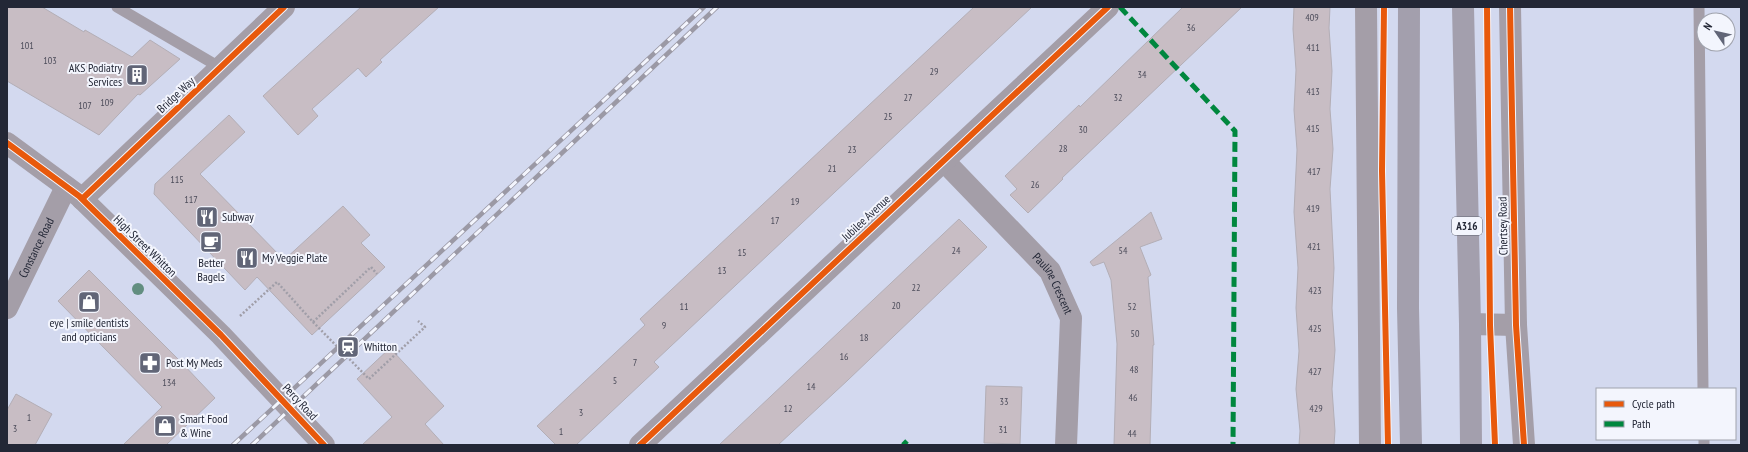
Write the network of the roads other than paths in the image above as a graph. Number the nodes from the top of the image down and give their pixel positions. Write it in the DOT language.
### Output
graph roads {
  1 [pos="116,7"];
  2 [pos="284,7"];
  3 [pos="1108,7"];
  4 [pos="1366,7"];
  5 [pos="1409,7"];
  6 [pos="1463,7"];
  7 [pos="1510,7"];
  8 [pos="1700,7"];
  9 [pos="221,68"];
  10 [pos="7,143"];
  11 [pos="944,161"];
  12 [pos="74,193"];
  13 [pos="7,308"];
  14 [pos="1470,324"];
  15 [pos="1516,325"];
  16 [pos="259,375"];
  17 [pos="1703,388"];
  18 [pos="324,445"];
  19 [pos="640,445"];
  20 [pos="1066,445"];
  21 [pos="1370,445"];
  22 [pos="1411,445"];
  23 [pos="1471,445"];
  24 [pos="1524,445"];
  1 -- 9 [label="lane"];
  2 -- 9 [label="street, Bridge Way"];
  3 -- 11 [label="street, Jubilee Avenue"];
  4 -- 21 [label="street"];
  5 -- 22 [label="highway"];
  6 -- 14 [label="highway, A316"];
  7 -- 15 [label="street, Chertsey Road"];
  8 -- 17 [label="lane"];
  9 -- 12 [label="street, Bridge Way"];
  10 -- 12 [label="street, High Street Whitton"];
  11 -- 19 [label="street, Jubilee Avenue"];
  11 -- 20 [label="street, Pauline Crescent"];
  12 -- 13 [label="street, Constance Road"];
  12 -- 16 [label="street, High Street Whitton"];
  14 -- 15 [label="street"];
  14 -- 23 [label="highway, A316"];
  15 -- 24 [label="street, Chertsey Road"];
  16 -- 18 [label="street, Percy Road"];
}
